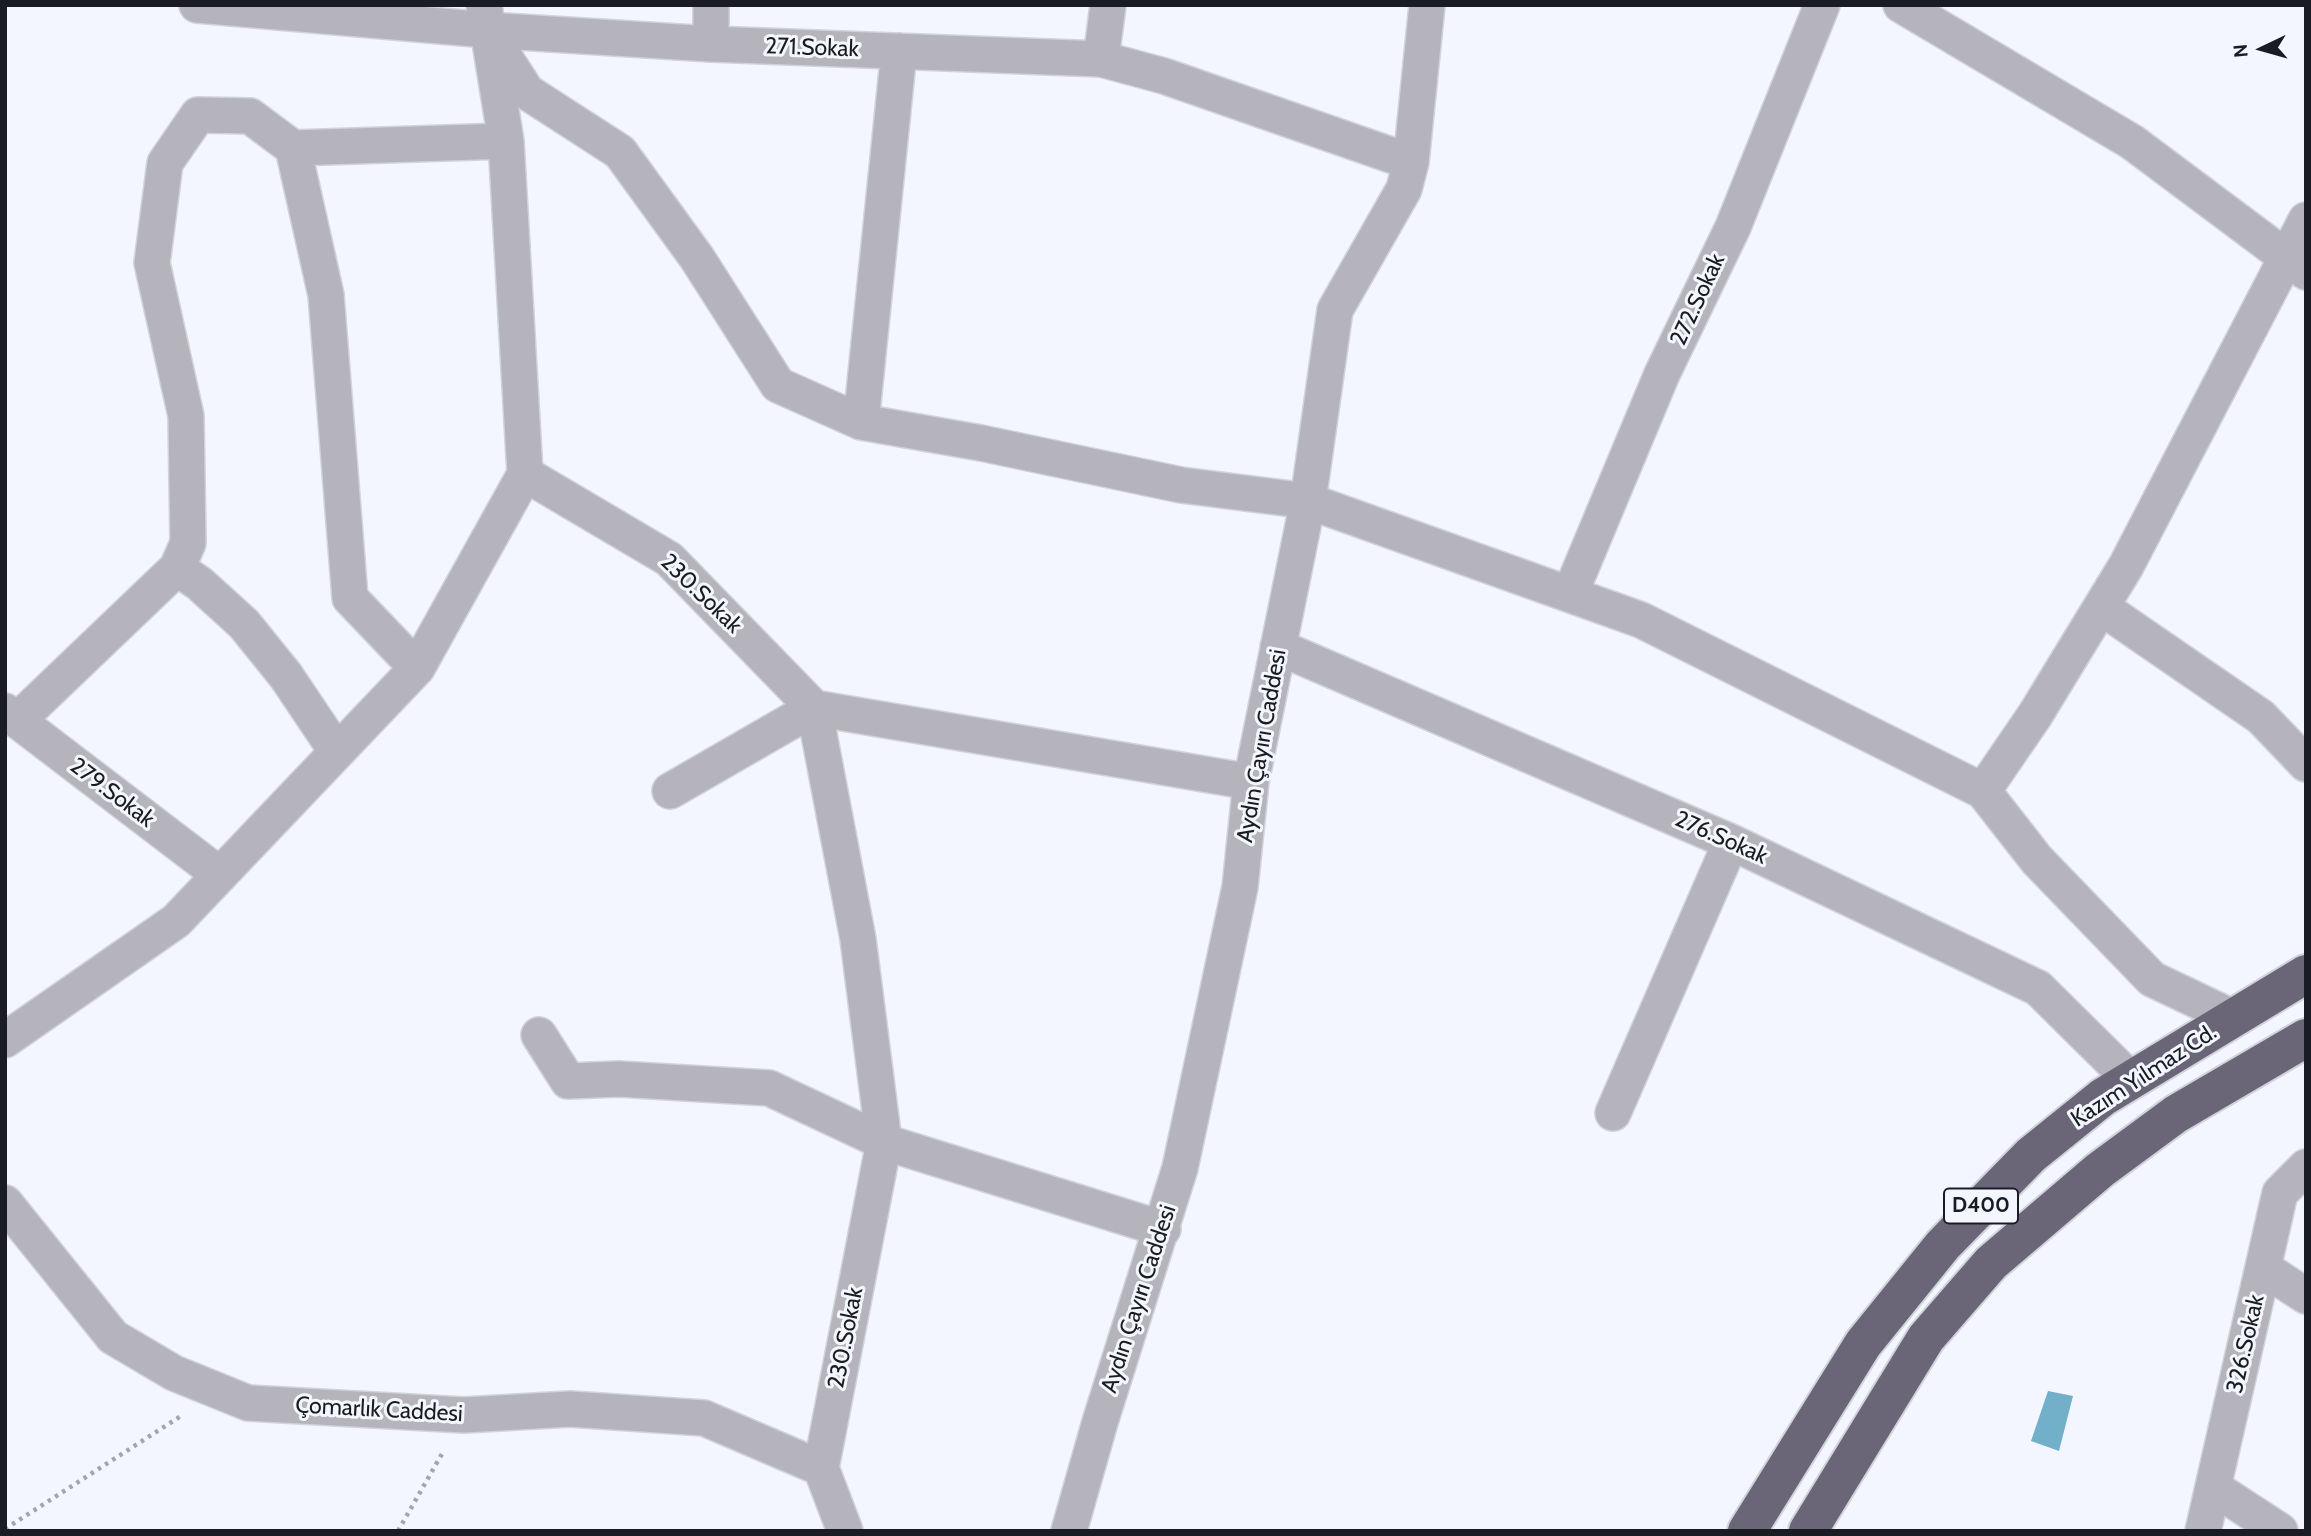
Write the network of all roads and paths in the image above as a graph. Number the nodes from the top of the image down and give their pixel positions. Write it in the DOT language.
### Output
graph roads {
  1 [pos="197,5"];
  2 [pos="711,5"];
  3 [pos="1108,5"];
  4 [pos="1427,5"];
  5 [pos="1822,5"];
  6 [pos="1901,5"];
  7 [pos="485,18"];
  8 [pos="711,44"];
  9 [pos="899,51"];
  10 [pos="1101,59"];
  11 [pos="506,141"];
  12 [pos="293,148"];
  13 [pos="1410,162"];
  14 [pos="2306,220"];
  15 [pos="2296,265"];
  16 [pos="861,422"];
  17 [pos="525,474"];
  18 [pos="1308,501"];
  19 [pos="177,568"];
  20 [pos="1570,594"];
  21 [pos="2101,607"];
  22 [pos="1278,647"];
  23 [pos="416,668"];
  24 [pos="814,708"];
  25 [pos="11,715"];
  26 [pos="337,752"];
  27 [pos="2306,764"];
  28 [pos="1251,782"];
  29 [pos="670,791"];
  30 [pos="1983,791"];
  31 [pos="1731,842"];
  32 [pos="220,875"];
  33 [pos="2306,974"];
  34 [pos="2234,1018"];
  35 [pos="539,1035"];
  36 [pos="5,1040"];
  37 [pos="2304,1041"];
  38 [pos="2131,1080"];
  39 [pos="1613,1112"];
  40 [pos="884,1142"];
  41 [pos="2304,1171"];
  42 [pos="5,1203"];
  43 [pos="1163,1229"];
  44 [pos="2263,1268"];
  45 [pos="2306,1296"];
  46 [pos="220,1391"];
  47 [pos="464,1415"];
  48 [pos="821,1468"];
  49 [pos="2214,1488"];
  50 [pos="5,1529"];
  51 [pos="398,1531"];
  52 [pos="845,1531"];
  53 [pos="1069,1531"];
  54 [pos="1747,1531"];
  55 [pos="1808,1531"];
  56 [pos="2203,1531"];
  57 [pos="2280,1531"];
  1 -- 7 [label="street, 271.Sokak"];
  2 -- 8 [label="street"];
  3 -- 10 [label="street"];
  4 -- 13 [label="street, Aydın Çayırı Caddesi"];
  5 -- 20 [label="street, 272.Sokak"];
  6 -- 15 [label="street"];
  7 -- 8 [label="street, 271.Sokak"];
  7 -- 11 [label="street"];
  7 -- 16 [label="street"];
  8 -- 9 [label="street, 271.Sokak"];
  9 -- 10 [label="street, 271.Sokak"];
  9 -- 16 [label="street"];
  10 -- 13 [label="street, 271.Sokak"];
  11 -- 12 [label="street"];
  11 -- 17 [label="street"];
  12 -- 19 [label="street"];
  12 -- 23 [label="street"];
  13 -- 18 [label="street, Aydın Çayırı Caddesi"];
  14 -- 15 [label="street"];
  15 -- 21 [label="street"];
  16 -- 18 [label="street"];
  17 -- 23 [label="street"];
  17 -- 24 [label="street, 230.Sokak"];
  18 -- 20 [label="street"];
  18 -- 22 [label="street, Aydın Çayırı Caddesi"];
  19 -- 25 [label="street"];
  19 -- 26 [label="street"];
  20 -- 30 [label="street"];
  21 -- 27 [label="street"];
  21 -- 30 [label="street"];
  22 -- 28 [label="street, Aydın Çayırı Caddesi"];
  22 -- 31 [label="street, 276.Sokak"];
  23 -- 26 [label="street"];
  24 -- 28 [label="street"];
  24 -- 29 [label="street"];
  24 -- 40 [label="street, 230.Sokak"];
  25 -- 32 [label="street, 279.Sokak"];
  26 -- 32 [label="street"];
  28 -- 43 [label="street, Aydın Çayırı Caddesi"];
  30 -- 34 [label="street"];
  31 -- 38 [label="street, 276.Sokak"];
  31 -- 39 [label="street"];
  32 -- 36 [label="street"];
  33 -- 34 [label="highway, Kazım Yılmaz Cd. / D400"];
  34 -- 38 [label="highway, Kazım Yılmaz Cd. / D400"];
  35 -- 40 [label="street"];
  37 -- 55 [label="highway, D400"];
  38 -- 54 [label="highway, Kazım Yılmaz Cd. / D400"];
  40 -- 43 [label="street"];
  40 -- 48 [label="street, 230.Sokak"];
  41 -- 44 [label="street, 326.Sokak"];
  42 -- 46 [label="street, Çomarlık Caddesi"];
  43 -- 53 [label="street, Aydın Çayırı Caddesi"];
  44 -- 45 [label="street"];
  44 -- 49 [label="street, 326.Sokak"];
  46 -- 47 [label="street, Çomarlık Caddesi"];
  46 -- 50 [label="path"];
  47 -- 48 [label="street, Çomarlık Caddesi"];
  47 -- 51 [label="path"];
  48 -- 52 [label="street"];
  49 -- 56 [label="street, 326.Sokak"];
  49 -- 57 [label="street"];
}
